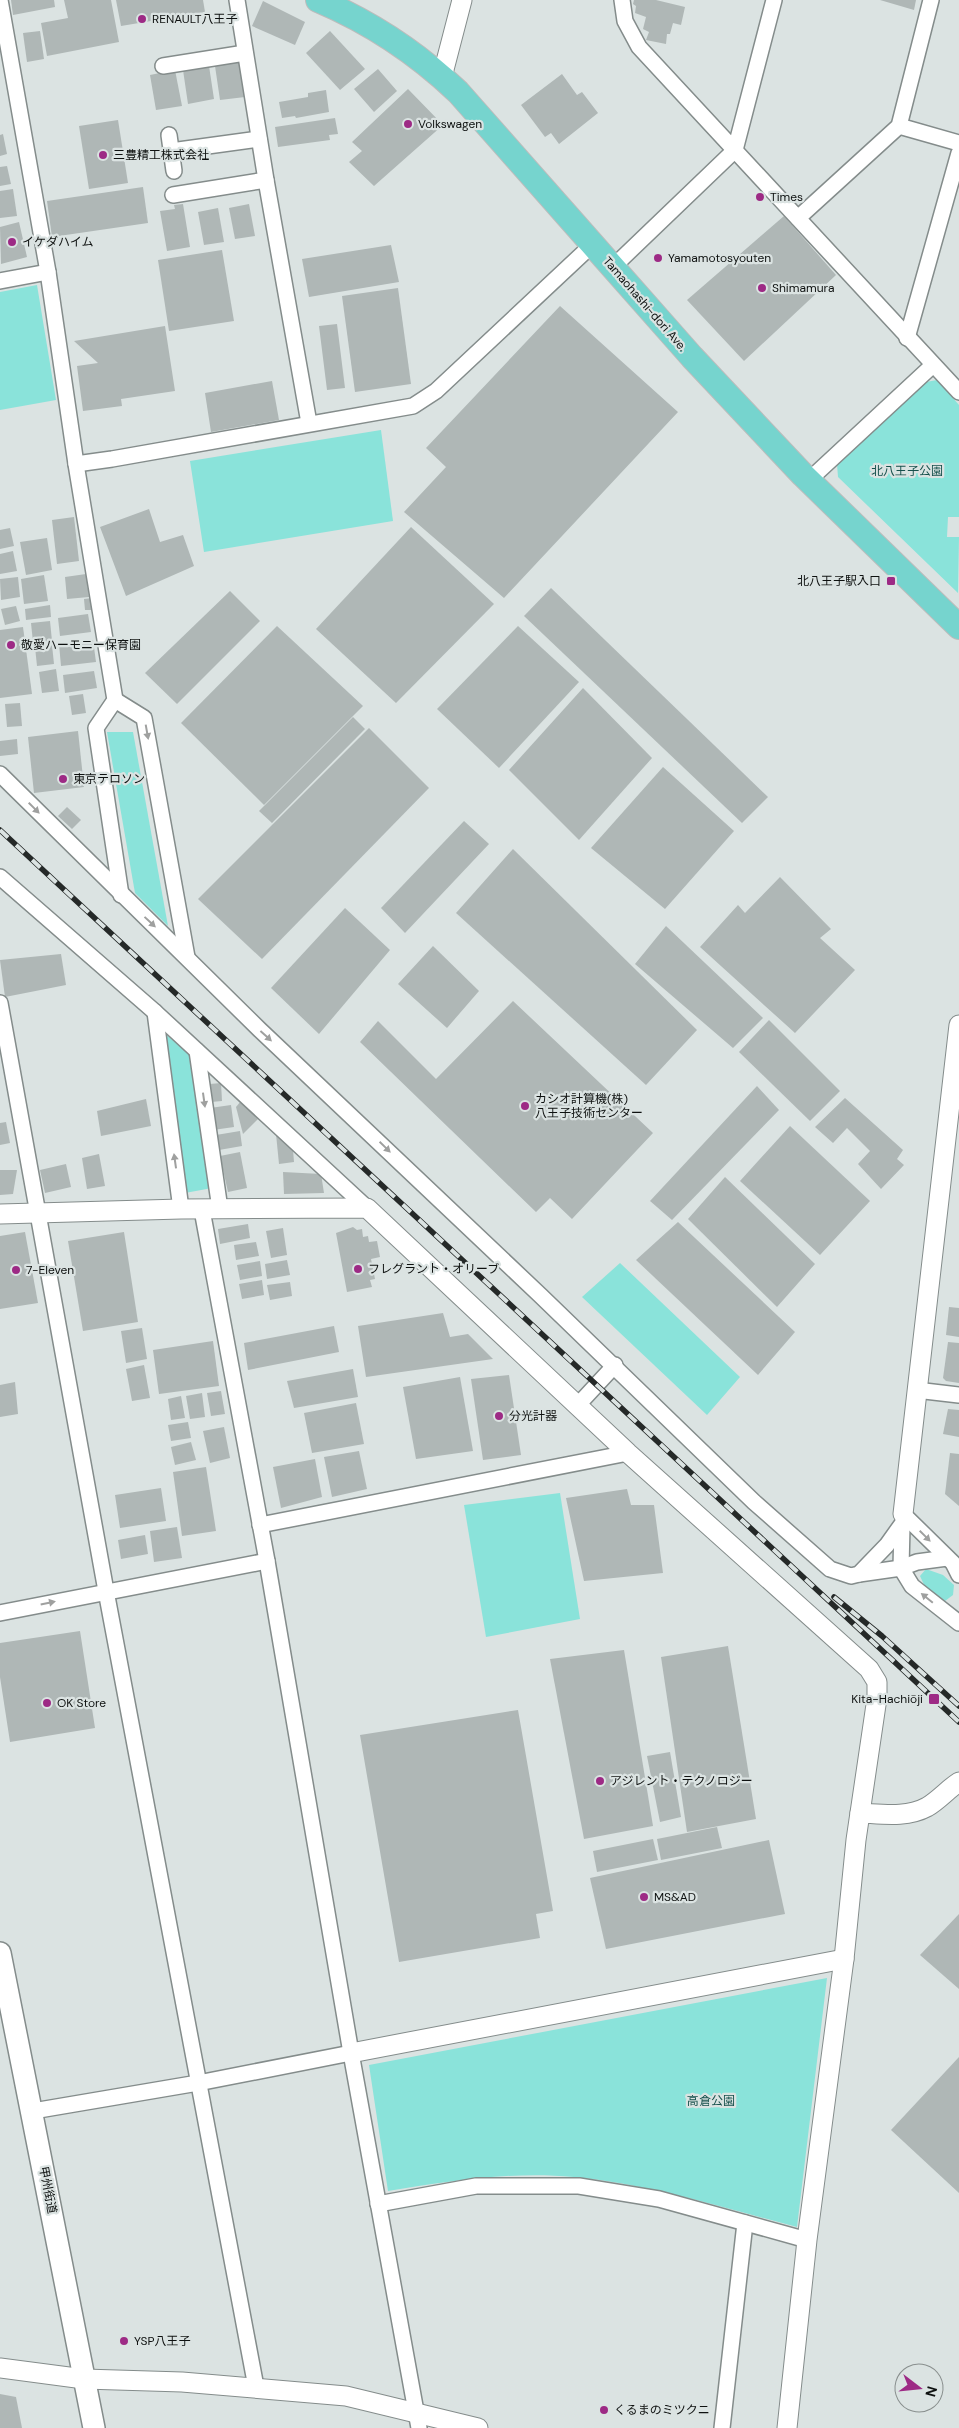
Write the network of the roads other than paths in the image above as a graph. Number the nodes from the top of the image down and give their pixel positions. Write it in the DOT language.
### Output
graph roads {
  1 [pos="0,0"];
  2 [pos="237,0"];
  3 [pos="318,0"];
  4 [pos="462,0"];
  5 [pos="622,0"];
  6 [pos="774,0"];
  7 [pos="931,0"];
  8 [pos="244,53"];
  9 [pos="163,66"];
  10 [pos="442,77"];
  11 [pos="899,126"];
  12 [pos="168,135"];
  13 [pos="259,139"];
  14 [pos="959,143"];
  15 [pos="735,150"];
  16 [pos="171,151"];
  17 [pos="959,153"];
  18 [pos="174,171"];
  19 [pos="266,180"];
  20 [pos="173,195"];
  21 [pos="798,218"];
  22 [pos="593,244"];
  23 [pos="613,267"];
  24 [pos="48,272"];
  25 [pos="0,281"];
  26 [pos="906,338"];
  27 [pos="934,365"];
  28 [pos="959,392"];
  29 [pos="309,423"];
  30 [pos="76,464"];
  31 [pos="809,480"];
  32 [pos="959,627"];
  33 [pos="115,700"];
  34 [pos="0,774"];
  35 [pos="0,877"];
  36 [pos="121,894"];
  37 [pos="187,957"];
  38 [pos="0,1002"];
  39 [pos="155,1012"];
  40 [pos="959,1025"];
  41 [pos="958,1050"];
  42 [pos="197,1051"];
  43 [pos="367,1208"];
  44 [pos="181,1209"];
  45 [pos="211,1210"];
  46 [pos="38,1213"];
  47 [pos="0,1214"];
  48 [pos="615,1366"];
  49 [pos="916,1390"];
  50 [pos="959,1395"];
  51 [pos="577,1406"];
  52 [pos="628,1454"];
  53 [pos="902,1519"];
  54 [pos="260,1525"];
  55 [pos="267,1561"];
  56 [pos="954,1566"];
  57 [pos="900,1568"];
  58 [pos="859,1574"];
  59 [pos="106,1591"];
  60 [pos="0,1613"];
  61 [pos="955,1616"];
  62 [pos="959,1782"];
  63 [pos="860,1813"];
  64 [pos="0,1953"];
  65 [pos="844,1959"];
  66 [pos="351,2053"];
  67 [pos="198,2083"];
  68 [pos="32,2111"];
  69 [pos="378,2204"];
  70 [pos="745,2223"];
  71 [pos="808,2240"];
  72 [pos="0,2368"];
  73 [pos="84,2379"];
  74 [pos="256,2387"];
  75 [pos="418,2420"];
  76 [pos="94,2428"];
  77 [pos="478,2428"];
  78 [pos="722,2428"];
  79 [pos="787,2428"];
  1 -- 24 [label="street"];
  2 -- 8 [label="street"];
  3 -- 10 [label="main road, Tamaohashi-dori Ave."];
  4 -- 10 [label="street"];
  5 -- 15 [label="street"];
  6 -- 15 [label="street"];
  7 -- 11 [label="street"];
  8 -- 9 [label="street"];
  8 -- 13 [label="street"];
  10 -- 22 [label="main road, Tamaohashi-dori Ave."];
  11 -- 14 [label="street"];
  11 -- 21 [label="street"];
  12 -- 16 [label="street"];
  13 -- 16 [label="street"];
  13 -- 19 [label="street"];
  15 -- 21 [label="street"];
  15 -- 23 [label="street"];
  16 -- 18 [label="street"];
  17 -- 26 [label="street"];
  19 -- 20 [label="street"];
  19 -- 29 [label="street"];
  21 -- 26 [label="street"];
  22 -- 23 [label="main road, Tamaohashi-dori Ave."];
  22 -- 29 [label="street"];
  23 -- 31 [label="main road, Tamaohashi-dori Ave."];
  24 -- 25 [label="street"];
  24 -- 30 [label="street"];
  26 -- 27 [label="street"];
  27 -- 28 [label="street"];
  27 -- 31 [label="street"];
  29 -- 30 [label="street"];
  30 -- 33 [label="street"];
  31 -- 32 [label="main road, Tamaohashi-dori Ave."];
  33 -- 36 [label="street"];
  33 -- 37 [label="street, one-way"];
  34 -- 36 [label="street, one-way"];
  35 -- 39 [label="street"];
  36 -- 37 [label="street, one-way"];
  37 -- 48 [label="street, one-way"];
  38 -- 46 [label="street"];
  39 -- 42 [label="street"];
  44 -- 39 [label="street, one-way"];
  40 -- 41 [label="street"];
  41 -- 49 [label="street"];
  42 -- 43 [label="street"];
  42 -- 45 [label="street, one-way"];
  43 -- 45 [label="street"];
  43 -- 51 [label="street"];
  44 -- 45 [label="street"];
  44 -- 46 [label="street"];
  45 -- 54 [label="street"];
  46 -- 47 [label="street"];
  46 -- 59 [label="street"];
  48 -- 51 [label="street"];
  48 -- 58 [label="street"];
  49 -- 50 [label="street"];
  49 -- 53 [label="street"];
  51 -- 52 [label="street"];
  52 -- 54 [label="street"];
  52 -- 63 [label="street"];
  53 -- 56 [label="street, one-way"];
  53 -- 57 [label="street"];
  53 -- 58 [label="street"];
  54 -- 55 [label="street"];
  55 -- 59 [label="street"];
  55 -- 66 [label="street"];
  56 -- 57 [label="street"];
  57 -- 58 [label="street"];
  61 -- 57 [label="street, one-way"];
  60 -- 59 [label="street, one-way"];
  59 -- 67 [label="street"];
  62 -- 63 [label="street"];
  63 -- 65 [label="street"];
  64 -- 68 [label="main road, 甲州街道"];
  65 -- 66 [label="street"];
  65 -- 71 [label="street"];
  66 -- 67 [label="street"];
  66 -- 69 [label="street"];
  67 -- 68 [label="street"];
  67 -- 74 [label="street"];
  68 -- 73 [label="main road, 甲州街道"];
  69 -- 70 [label="street"];
  69 -- 75 [label="street"];
  70 -- 71 [label="street"];
  70 -- 78 [label="street"];
  71 -- 79 [label="street"];
  72 -- 73 [label="street"];
  73 -- 74 [label="street"];
  73 -- 76 [label="main road, 甲州街道"];
  74 -- 75 [label="street"];
  75 -- 77 [label="street"];
}
